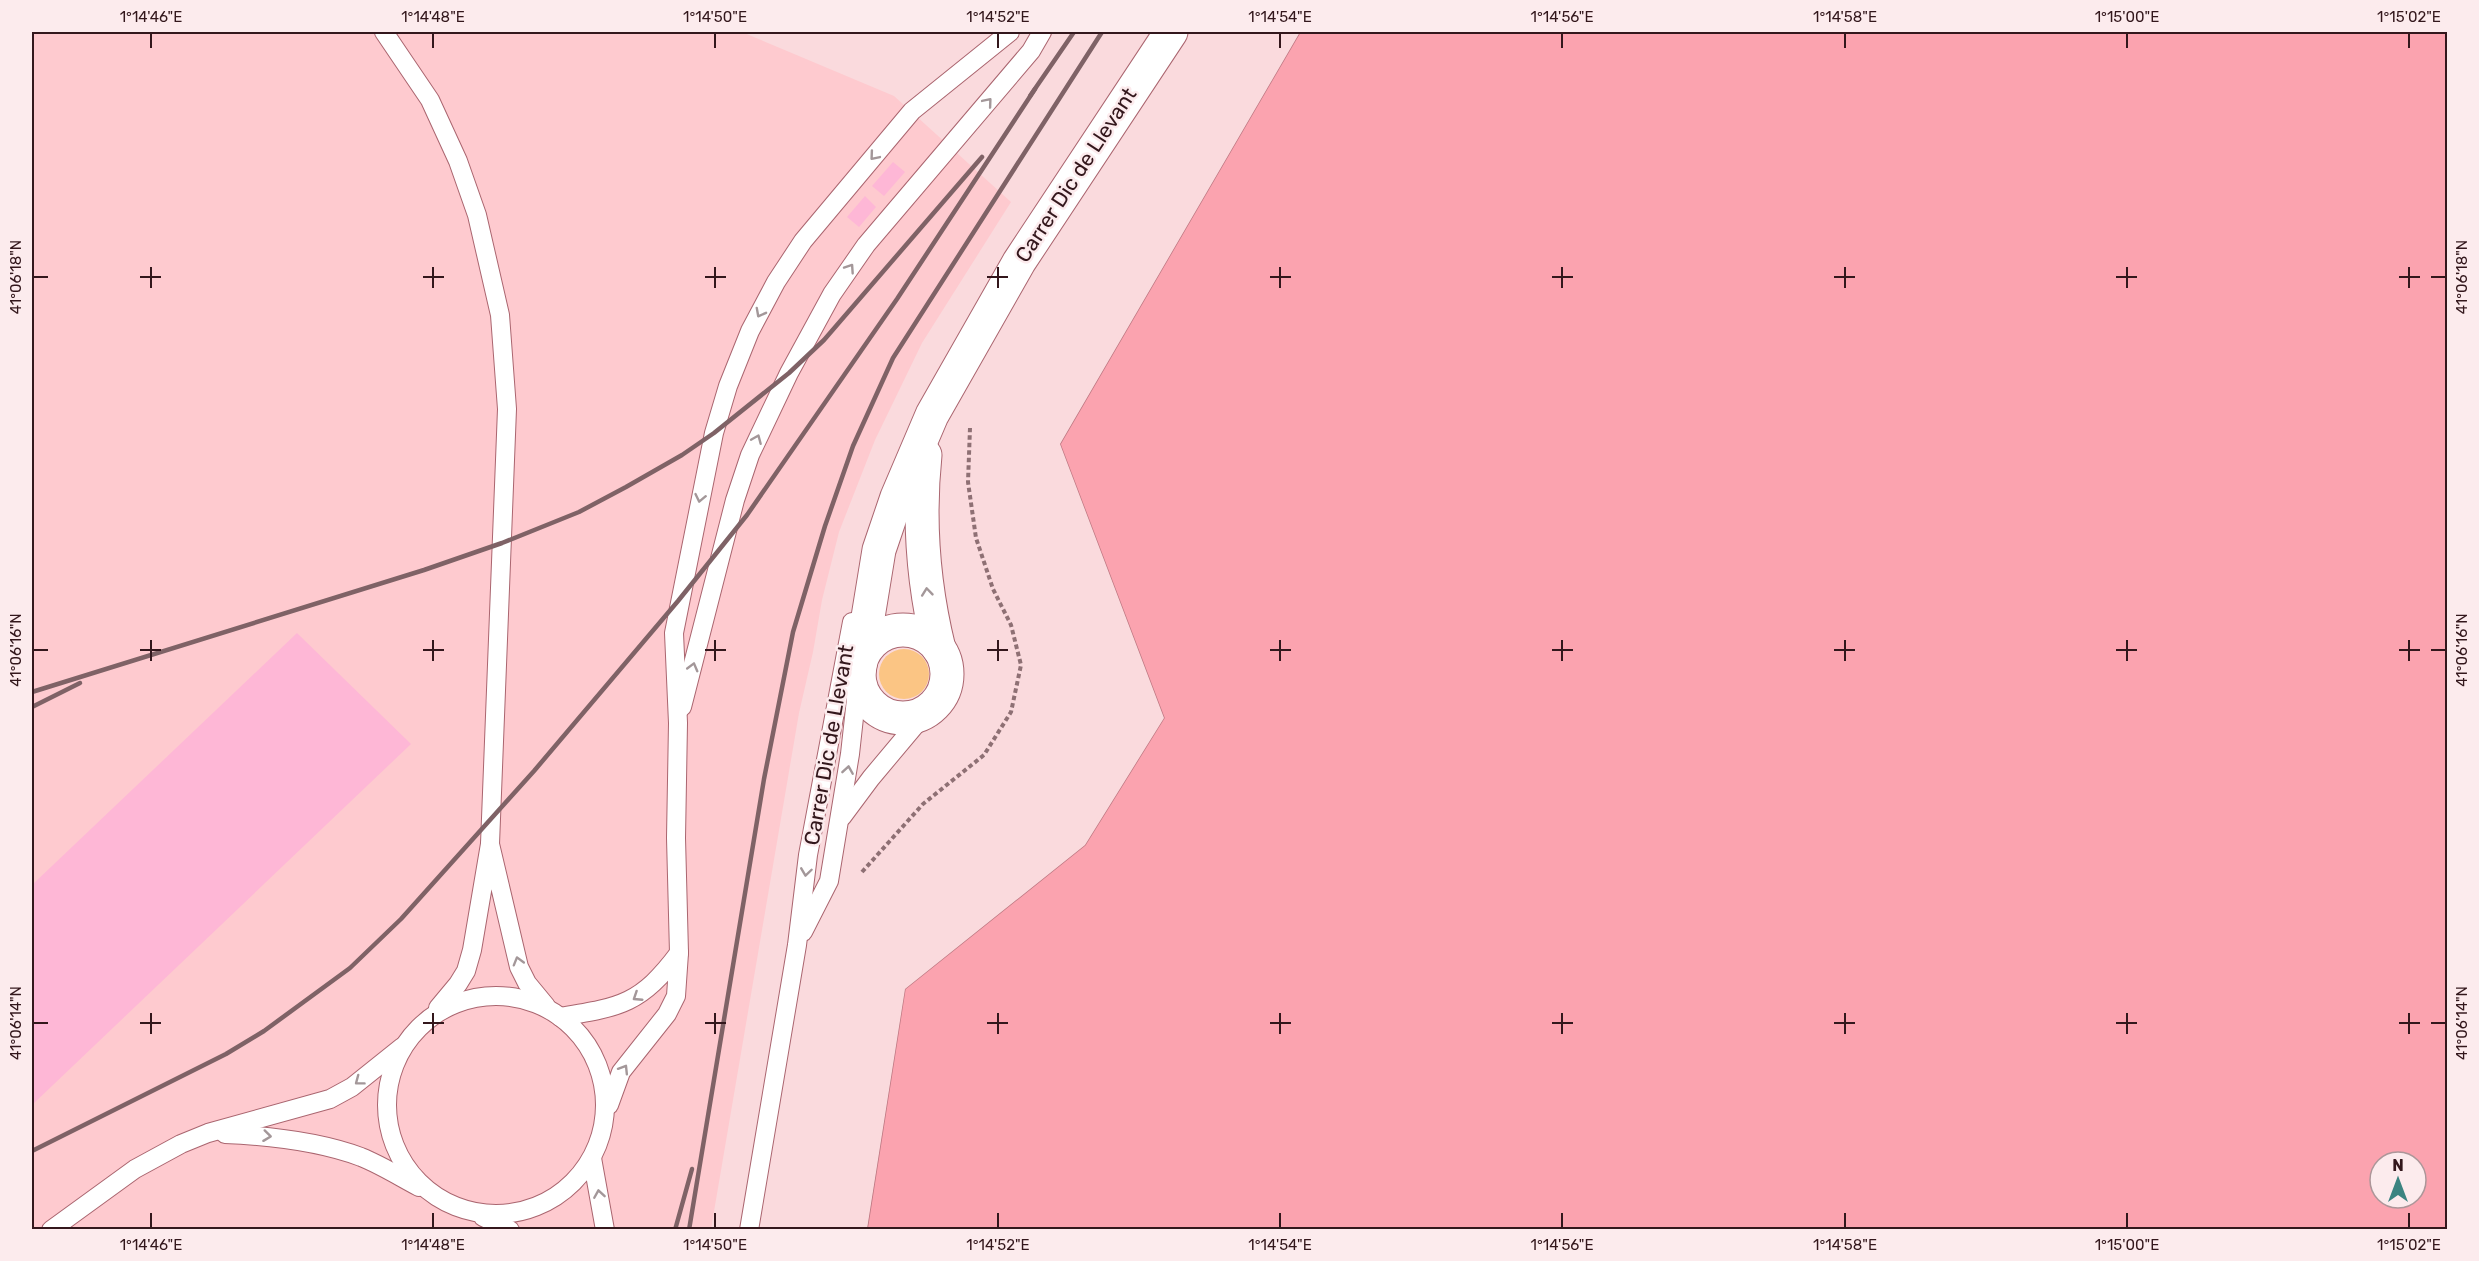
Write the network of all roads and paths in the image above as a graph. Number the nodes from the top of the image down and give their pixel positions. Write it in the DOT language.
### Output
graph roads {
  1 [pos="384,32"];
  2 [pos="1010,32"];
  3 [pos="1041,32"];
  4 [pos="1171,32"];
  5 [pos="932,415"];
  6 [pos="879,550"];
  7 [pos="939,649"];
  8 [pos="859,672"];
  9 [pos="928,710"];
  10 [pos="678,723"];
  11 [pos="839,821"];
  12 [pos="490,844"];
  13 [pos="797,945"];
  14 [pos="679,953"];
  15 [pos="555,1013"];
  16 [pos="425,1022"];
  17 [pos="404,1045"];
  18 [pos="605,1124"];
  19 [pos="208,1134"];
  20 [pos="592,1158"];
  21 [pos="434,1195"];
  22 [pos="467,1210"];
  23 [pos="51,1230"];
  24 [pos="510,1230"];
  25 [pos="605,1230"];
  26 [pos="749,1230"];
  1 -- 12 [label="lane"];
  2 -- 10 [label="lane, one-way"];
  10 -- 3 [label="lane, one-way"];
  4 -- 5 [label="street, Carrer Dic de Llevant"];
  5 -- 6 [label="street, Carrer Dic de Llevant"];
  7 -- 5 [label="street, Carrer Dic de Llevant, one-way"];
  6 -- 8 [label="street, Carrer Dic de Llevant"];
  6 -- 13 [label="lane, Carrer Dic de Llevant, one-way"];
  7 -- 8 [label="street, Carrer Dic de Llevant"];
  7 -- 9 [label="street, Carrer Dic de Llevant"];
  8 -- 9 [label="street, Carrer Dic de Llevant"];
  11 -- 8 [label="lane, Carrer Dic de Llevant, one-way"];
  9 -- 11 [label="lane"];
  10 -- 14 [label="lane"];
  11 -- 13 [label="lane, Carrer Dic de Llevant"];
  15 -- 12 [label="lane, one-way"];
  12 -- 16 [label="lane"];
  13 -- 26 [label="lane, Carrer Dic de Llevant"];
  14 -- 15 [label="lane, one-way"];
  18 -- 14 [label="lane, one-way"];
  15 -- 16 [label="lane"];
  15 -- 18 [label="lane"];
  16 -- 17 [label="lane"];
  17 -- 19 [label="lane, one-way"];
  17 -- 21 [label="lane"];
  18 -- 20 [label="lane"];
  19 -- 21 [label="lane, one-way"];
  19 -- 23 [label="lane"];
  20 -- 22 [label="lane"];
  25 -- 20 [label="lane, one-way"];
  21 -- 22 [label="lane"];
  22 -- 24 [label="lane"];
}
